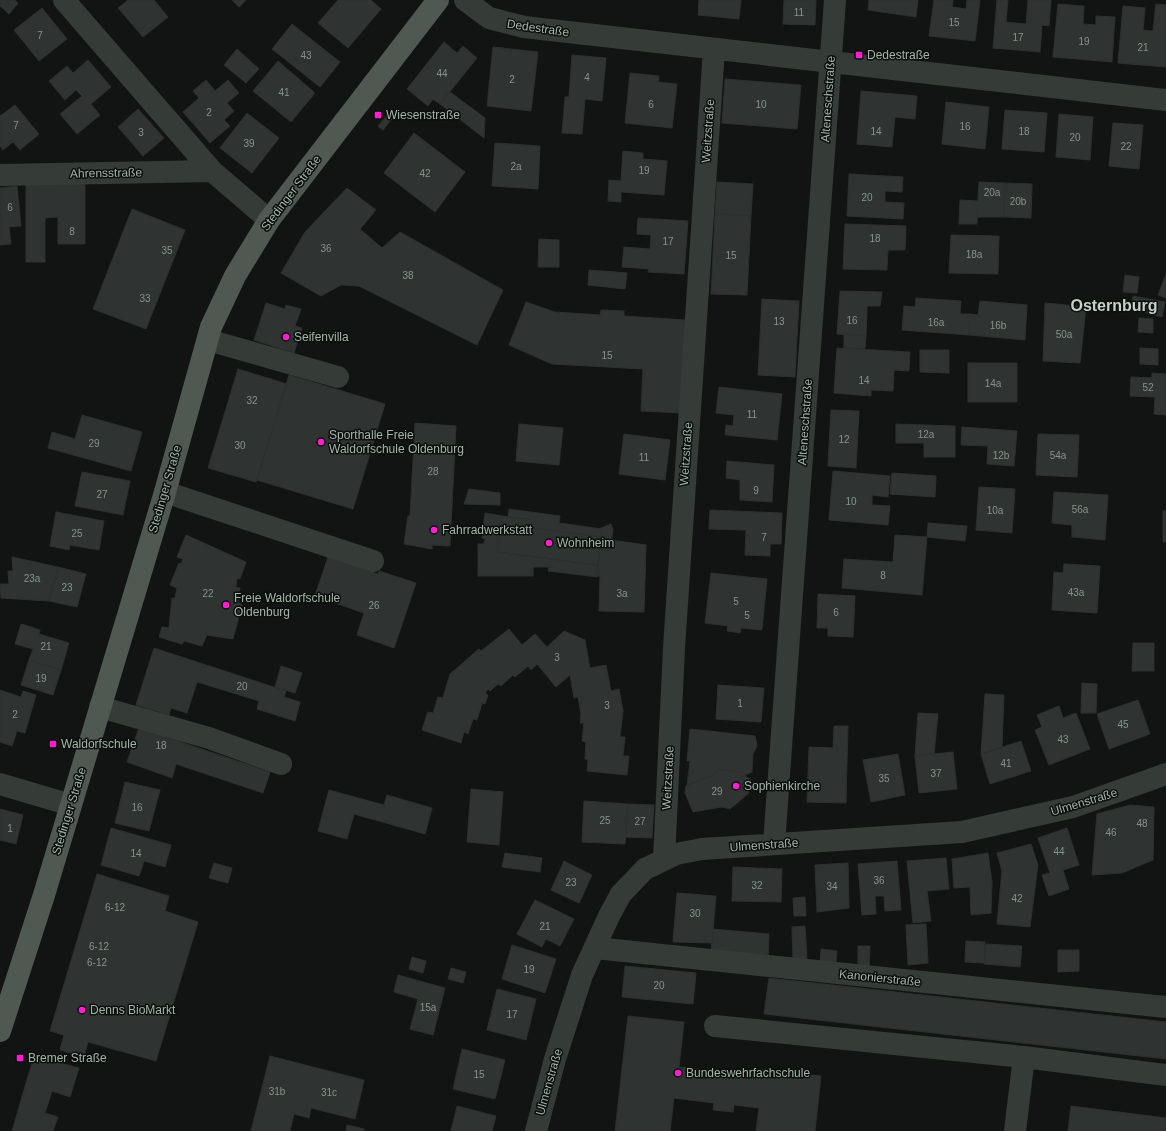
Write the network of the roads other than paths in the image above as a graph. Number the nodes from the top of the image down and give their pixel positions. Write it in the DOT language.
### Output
graph roads {
  1 [pos="64,0"];
  2 [pos="438,0"];
  3 [pos="465,0"];
  4 [pos="835,0"];
  5 [pos="714,49"];
  6 [pos="831,62"];
  7 [pos="1166,100"];
  8 [pos="212,171"];
  9 [pos="0,175"];
  10 [pos="269,220"];
  11 [pos="208,340"];
  12 [pos="338,377"];
  13 [pos="165,492"];
  14 [pos="373,561"];
  15 [pos="100,707"];
  16 [pos="281,764"];
  17 [pos="1166,774"];
  18 [pos="0,784"];
  19 [pos="71,805"];
  20 [pos="774,844"];
  21 [pos="664,859"];
  22 [pos="595,948"];
  23 [pos="1166,1007"];
  24 [pos="715,1026"];
  25 [pos="0,1031"];
  26 [pos="1024,1057"];
  27 [pos="1166,1075"];
  28 [pos="536,1131"];
  29 [pos="1015,1131"];
  1 -- 8 [label="street"];
  2 -- 10 [label="main road, Stedinger Straße"];
  3 -- 5 [label="street, Dedestraße"];
  4 -- 6 [label="street, Alteneschstraße"];
  5 -- 6 [label="street, Dedestraße"];
  5 -- 21 [label="street, Weitzstraße"];
  6 -- 7 [label="street, Dedestraße"];
  6 -- 20 [label="street, Alteneschstraße"];
  8 -- 9 [label="street, Ahrensstraße"];
  8 -- 10 [label="street"];
  10 -- 11 [label="main road, Stedinger Straße"];
  11 -- 12 [label="street"];
  11 -- 13 [label="main road, Stedinger Straße"];
  13 -- 14 [label="street"];
  13 -- 15 [label="main road, Stedinger Straße"];
  15 -- 16 [label="street"];
  15 -- 19 [label="main road, Stedinger Straße"];
  17 -- 20 [label="street, Ulmenstraße"];
  18 -- 19 [label="street"];
  19 -- 25 [label="main road, Stedinger Straße"];
  20 -- 21 [label="street, Ulmenstraße"];
  21 -- 22 [label="street, Ulmenstraße"];
  22 -- 23 [label="street, Kanonierstraße"];
  22 -- 28 [label="street, Ulmenstraße"];
  24 -- 26 [label="street"];
  26 -- 27 [label="street"];
  26 -- 29 [label="street"];
}
